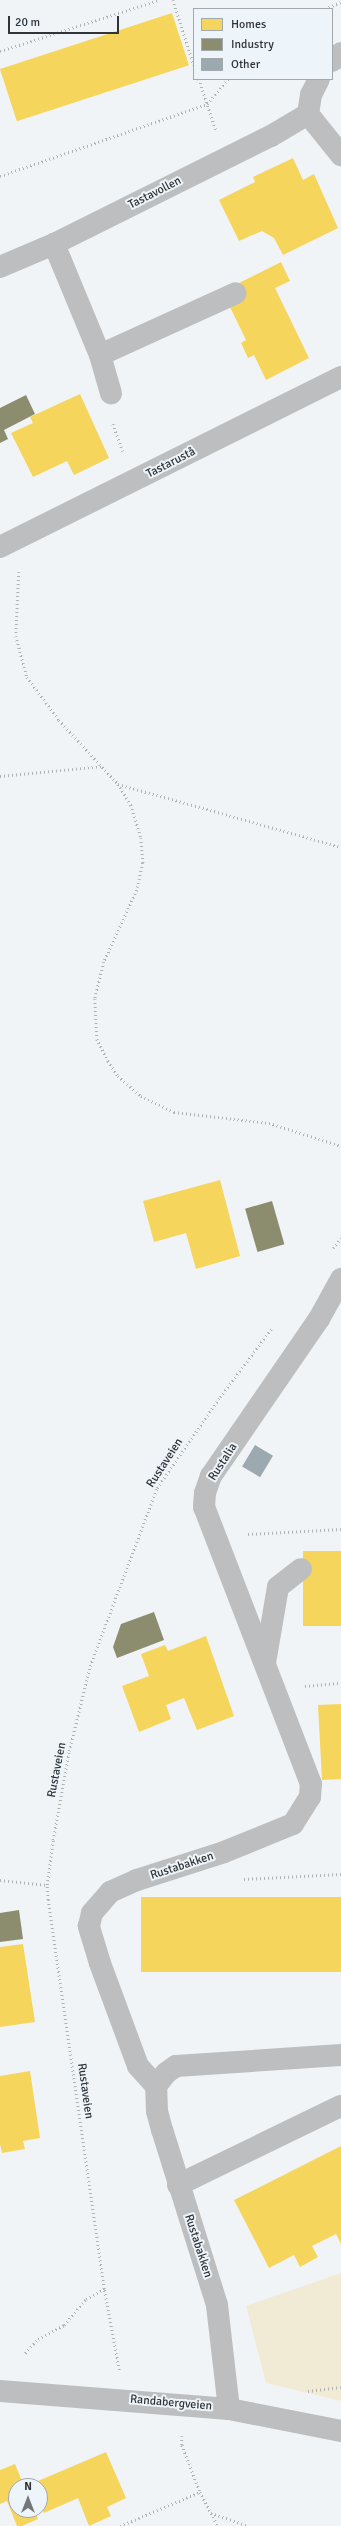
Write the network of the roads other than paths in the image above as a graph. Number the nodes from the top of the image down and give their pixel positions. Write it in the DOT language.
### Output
graph roads {
  1 [pos="341,53"];
  2 [pos="333,59"];
  3 [pos="319,80"];
  4 [pos="308,114"];
  5 [pos="341,155"];
  6 [pos="54,244"];
  7 [pos="0,267"];
  8 [pos="236,293"];
  9 [pos="100,355"];
  10 [pos="341,377"];
  11 [pos="111,393"];
  12 [pos="6,544"];
  13 [pos="341,1279"];
  14 [pos="301,1569"];
  15 [pos="265,1663"];
  16 [pos="341,2055"];
  17 [pos="156,2086"];
  18 [pos="341,2106"];
  19 [pos="178,2185"];
  20 [pos="0,2391"];
  21 [pos="229,2409"];
  22 [pos="341,2431"];
  1 -- 2 [label="street"];
  3 -- 4 [label="street"];
  4 -- 5 [label="street"];
  4 -- 6 [label="street, Tastavollen"];
  6 -- 7 [label="street, Tastavollen"];
  6 -- 9 [label="street"];
  8 -- 9 [label="street"];
  9 -- 11 [label="street"];
  10 -- 12 [label="street, Tastarustå"];
  13 -- 15 [label="street, Rustalia"];
  14 -- 15 [label="street"];
  15 -- 17 [label="street, Rustabakken"];
  16 -- 17 [label="street"];
  17 -- 19 [label="street, Rustabakken"];
  18 -- 19 [label="street"];
  19 -- 21 [label="street, Rustabakken"];
  20 -- 21 [label="street, Randabergveien"];
  21 -- 22 [label="street, Randabergveien"];
}
